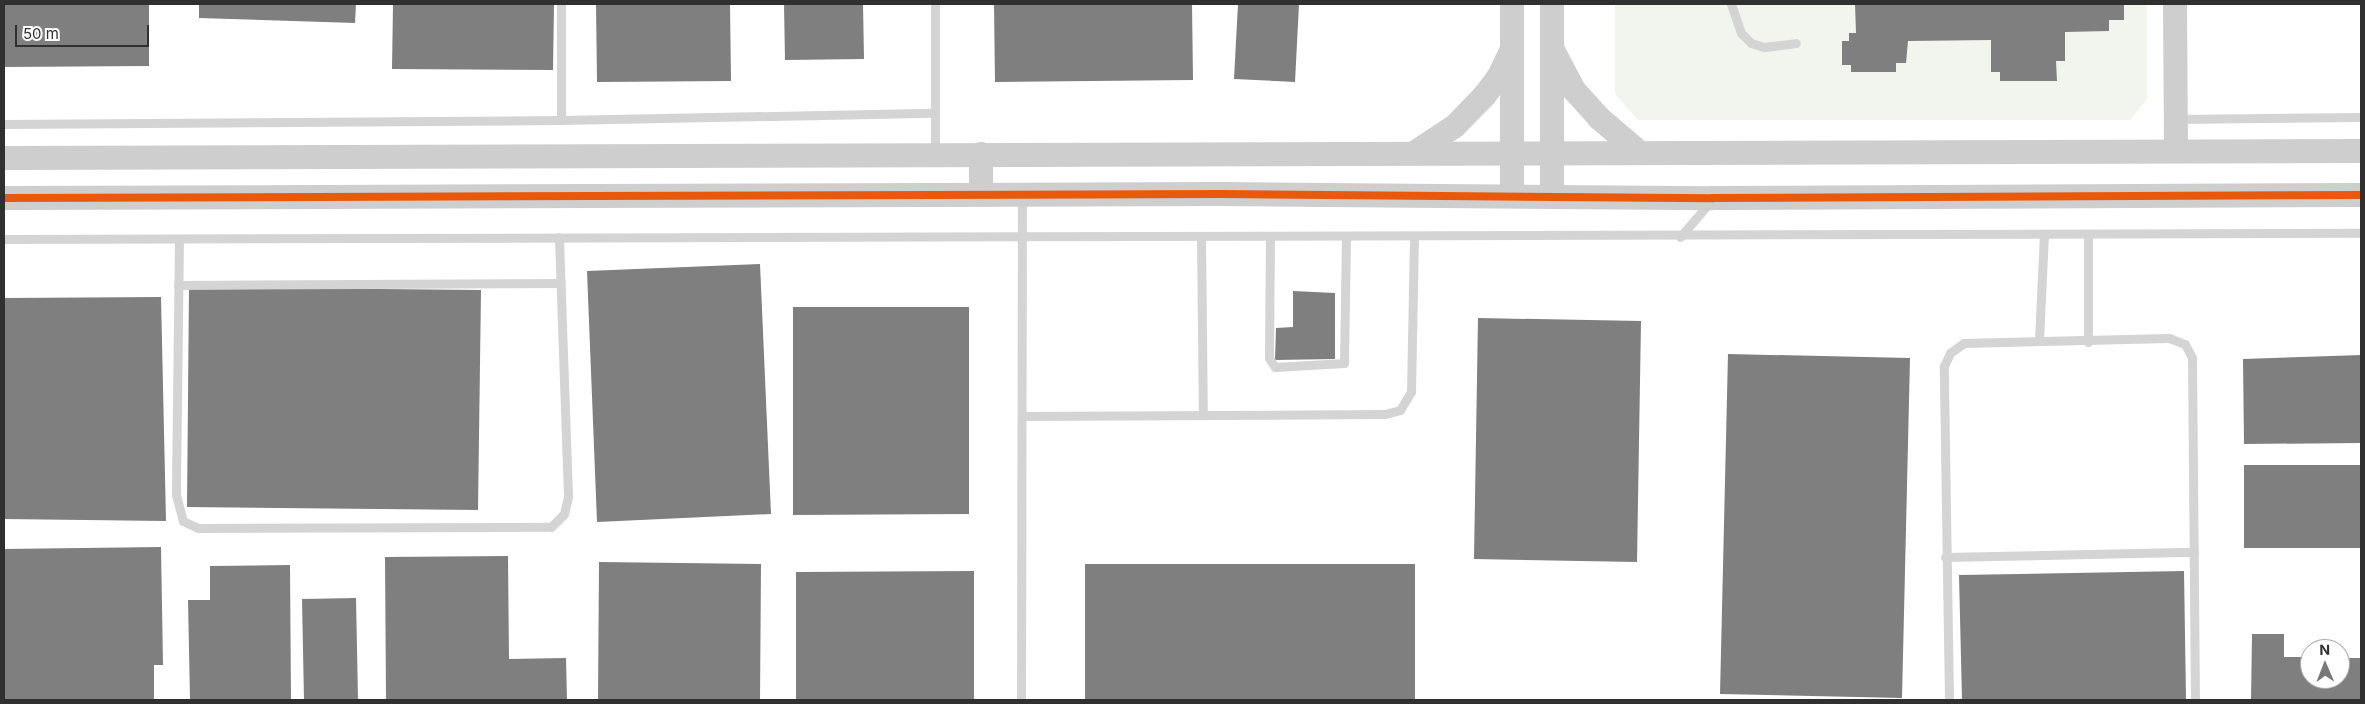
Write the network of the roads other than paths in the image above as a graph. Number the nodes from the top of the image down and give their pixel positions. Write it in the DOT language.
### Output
graph roads {
  1 [pos="561,4"];
  2 [pos="935,4"];
  3 [pos="1512,4"];
  4 [pos="1552,4"];
  5 [pos="1731,4"];
  6 [pos="2175,4"];
  7 [pos="1796,43"];
  8 [pos="1512,48"];
  9 [pos="1552,48"];
  10 [pos="934,113"];
  11 [pos="2361,117"];
  12 [pos="2175,119"];
  13 [pos="561,120"];
  14 [pos="4,124"];
  15 [pos="1417,151"];
  16 [pos="2176,151"];
  17 [pos="2361,151"];
  18 [pos="1639,152"];
  19 [pos="1512,153"];
  20 [pos="1551,153"];
  21 [pos="981,154"];
  22 [pos="935,155"];
  23 [pos="4,158"];
  24 [pos="1022,194"];
  25 [pos="980,195"];
  26 [pos="1512,195"];
  27 [pos="1552,195"];
  28 [pos="2361,195"];
  29 [pos="4,198"];
  30 [pos="1714,198"];
  31 [pos="2361,233"];
  32 [pos="2088,234"];
  33 [pos="2044,235"];
  34 [pos="1022,236"];
  35 [pos="1201,236"];
  36 [pos="1270,236"];
  37 [pos="1346,236"];
  38 [pos="1414,236"];
  39 [pos="1680,236"];
  40 [pos="179,238"];
  41 [pos="559,238"];
  42 [pos="4,239"];
  43 [pos="560,283"];
  44 [pos="178,285"];
  45 [pos="2039,340"];
  46 [pos="2088,342"];
  47 [pos="1203,415"];
  48 [pos="1022,416"];
  49 [pos="2194,552"];
  50 [pos="1945,557"];
  51 [pos="1021,700"];
  52 [pos="1949,700"];
  53 [pos="2195,700"];
  1 -- 13 [label="lane"];
  2 -- 10 [label="lane"];
  3 -- 8 [label="street"];
  4 -- 9 [label="street"];
  5 -- 7 [label="lane"];
  6 -- 12 [label="street"];
  8 -- 15 [label="street"];
  8 -- 19 [label="street"];
  9 -- 18 [label="street"];
  9 -- 20 [label="street"];
  10 -- 13 [label="lane"];
  10 -- 22 [label="lane"];
  11 -- 12 [label="lane"];
  12 -- 16 [label="street"];
  13 -- 14 [label="lane"];
  15 -- 19 [label="street"];
  15 -- 21 [label="street"];
  16 -- 17 [label="street"];
  16 -- 18 [label="street"];
  18 -- 20 [label="street"];
  19 -- 20 [label="street"];
  19 -- 26 [label="street"];
  20 -- 27 [label="street"];
  21 -- 22 [label="street"];
  21 -- 25 [label="street"];
  22 -- 23 [label="street"];
  24 -- 25 [label="street"];
  24 -- 26 [label="street"];
  24 -- 34 [label="lane"];
  25 -- 29 [label="street"];
  26 -- 27 [label="street"];
  27 -- 30 [label="street"];
  28 -- 30 [label="street"];
  30 -- 39 [label="lane"];
  31 -- 32 [label="lane"];
  32 -- 33 [label="lane"];
  32 -- 46 [label="lane"];
  33 -- 39 [label="lane"];
  33 -- 45 [label="lane"];
  34 -- 35 [label="lane"];
  34 -- 41 [label="lane"];
  34 -- 48 [label="lane"];
  35 -- 36 [label="lane"];
  35 -- 47 [label="lane"];
  36 -- 37 [label="lane"];
  36 -- 37 [label="lane"];
  37 -- 38 [label="lane"];
  38 -- 39 [label="lane"];
  38 -- 47 [label="lane"];
  40 -- 41 [label="lane"];
  40 -- 42 [label="lane"];
  40 -- 44 [label="lane"];
  41 -- 43 [label="lane"];
  43 -- 44 [label="lane"];
  43 -- 44 [label="lane"];
  45 -- 46 [label="lane"];
  45 -- 50 [label="lane"];
  46 -- 49 [label="lane"];
  47 -- 48 [label="lane"];
  48 -- 51 [label="lane"];
  49 -- 50 [label="lane"];
  49 -- 53 [label="lane"];
  50 -- 52 [label="lane"];
}
